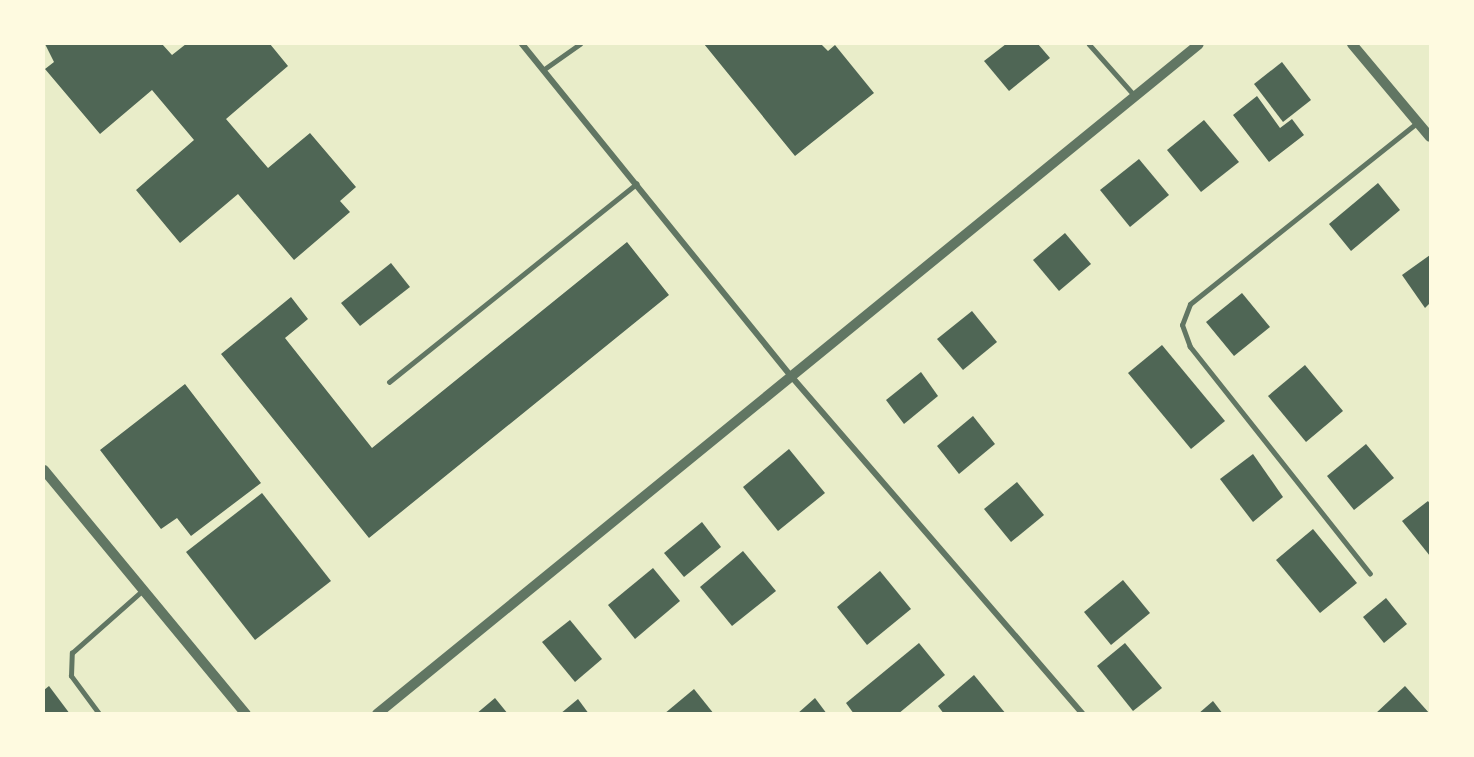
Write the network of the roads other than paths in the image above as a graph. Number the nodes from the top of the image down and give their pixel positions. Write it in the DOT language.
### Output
graph roads {
  1 [pos="522,44"];
  2 [pos="580,44"];
  3 [pos="1089,44"];
  4 [pos="1199,44"];
  5 [pos="1352,44"];
  6 [pos="543,70"];
  7 [pos="1135,96"];
  8 [pos="1418,122"];
  9 [pos="1431,137"];
  10 [pos="636,184"];
  11 [pos="791,376"];
  12 [pos="389,382"];
  13 [pos="44,470"];
  14 [pos="1370,574"];
  15 [pos="143,590"];
  16 [pos="99,714"];
  17 [pos="246,714"];
  18 [pos="377,714"];
  19 [pos="1083,714"];
  1 -- 6 [label="street"];
  2 -- 6 [label="lane"];
  3 -- 7 [label="lane"];
  4 -- 7 [label="street"];
  5 -- 8 [label="street"];
  6 -- 10 [label="street"];
  7 -- 11 [label="street"];
  8 -- 9 [label="street"];
  8 -- 14 [label="lane"];
  10 -- 11 [label="street"];
  10 -- 12 [label="lane"];
  11 -- 18 [label="street"];
  11 -- 19 [label="street"];
  13 -- 15 [label="street"];
  15 -- 16 [label="lane"];
  15 -- 17 [label="street"];
}
